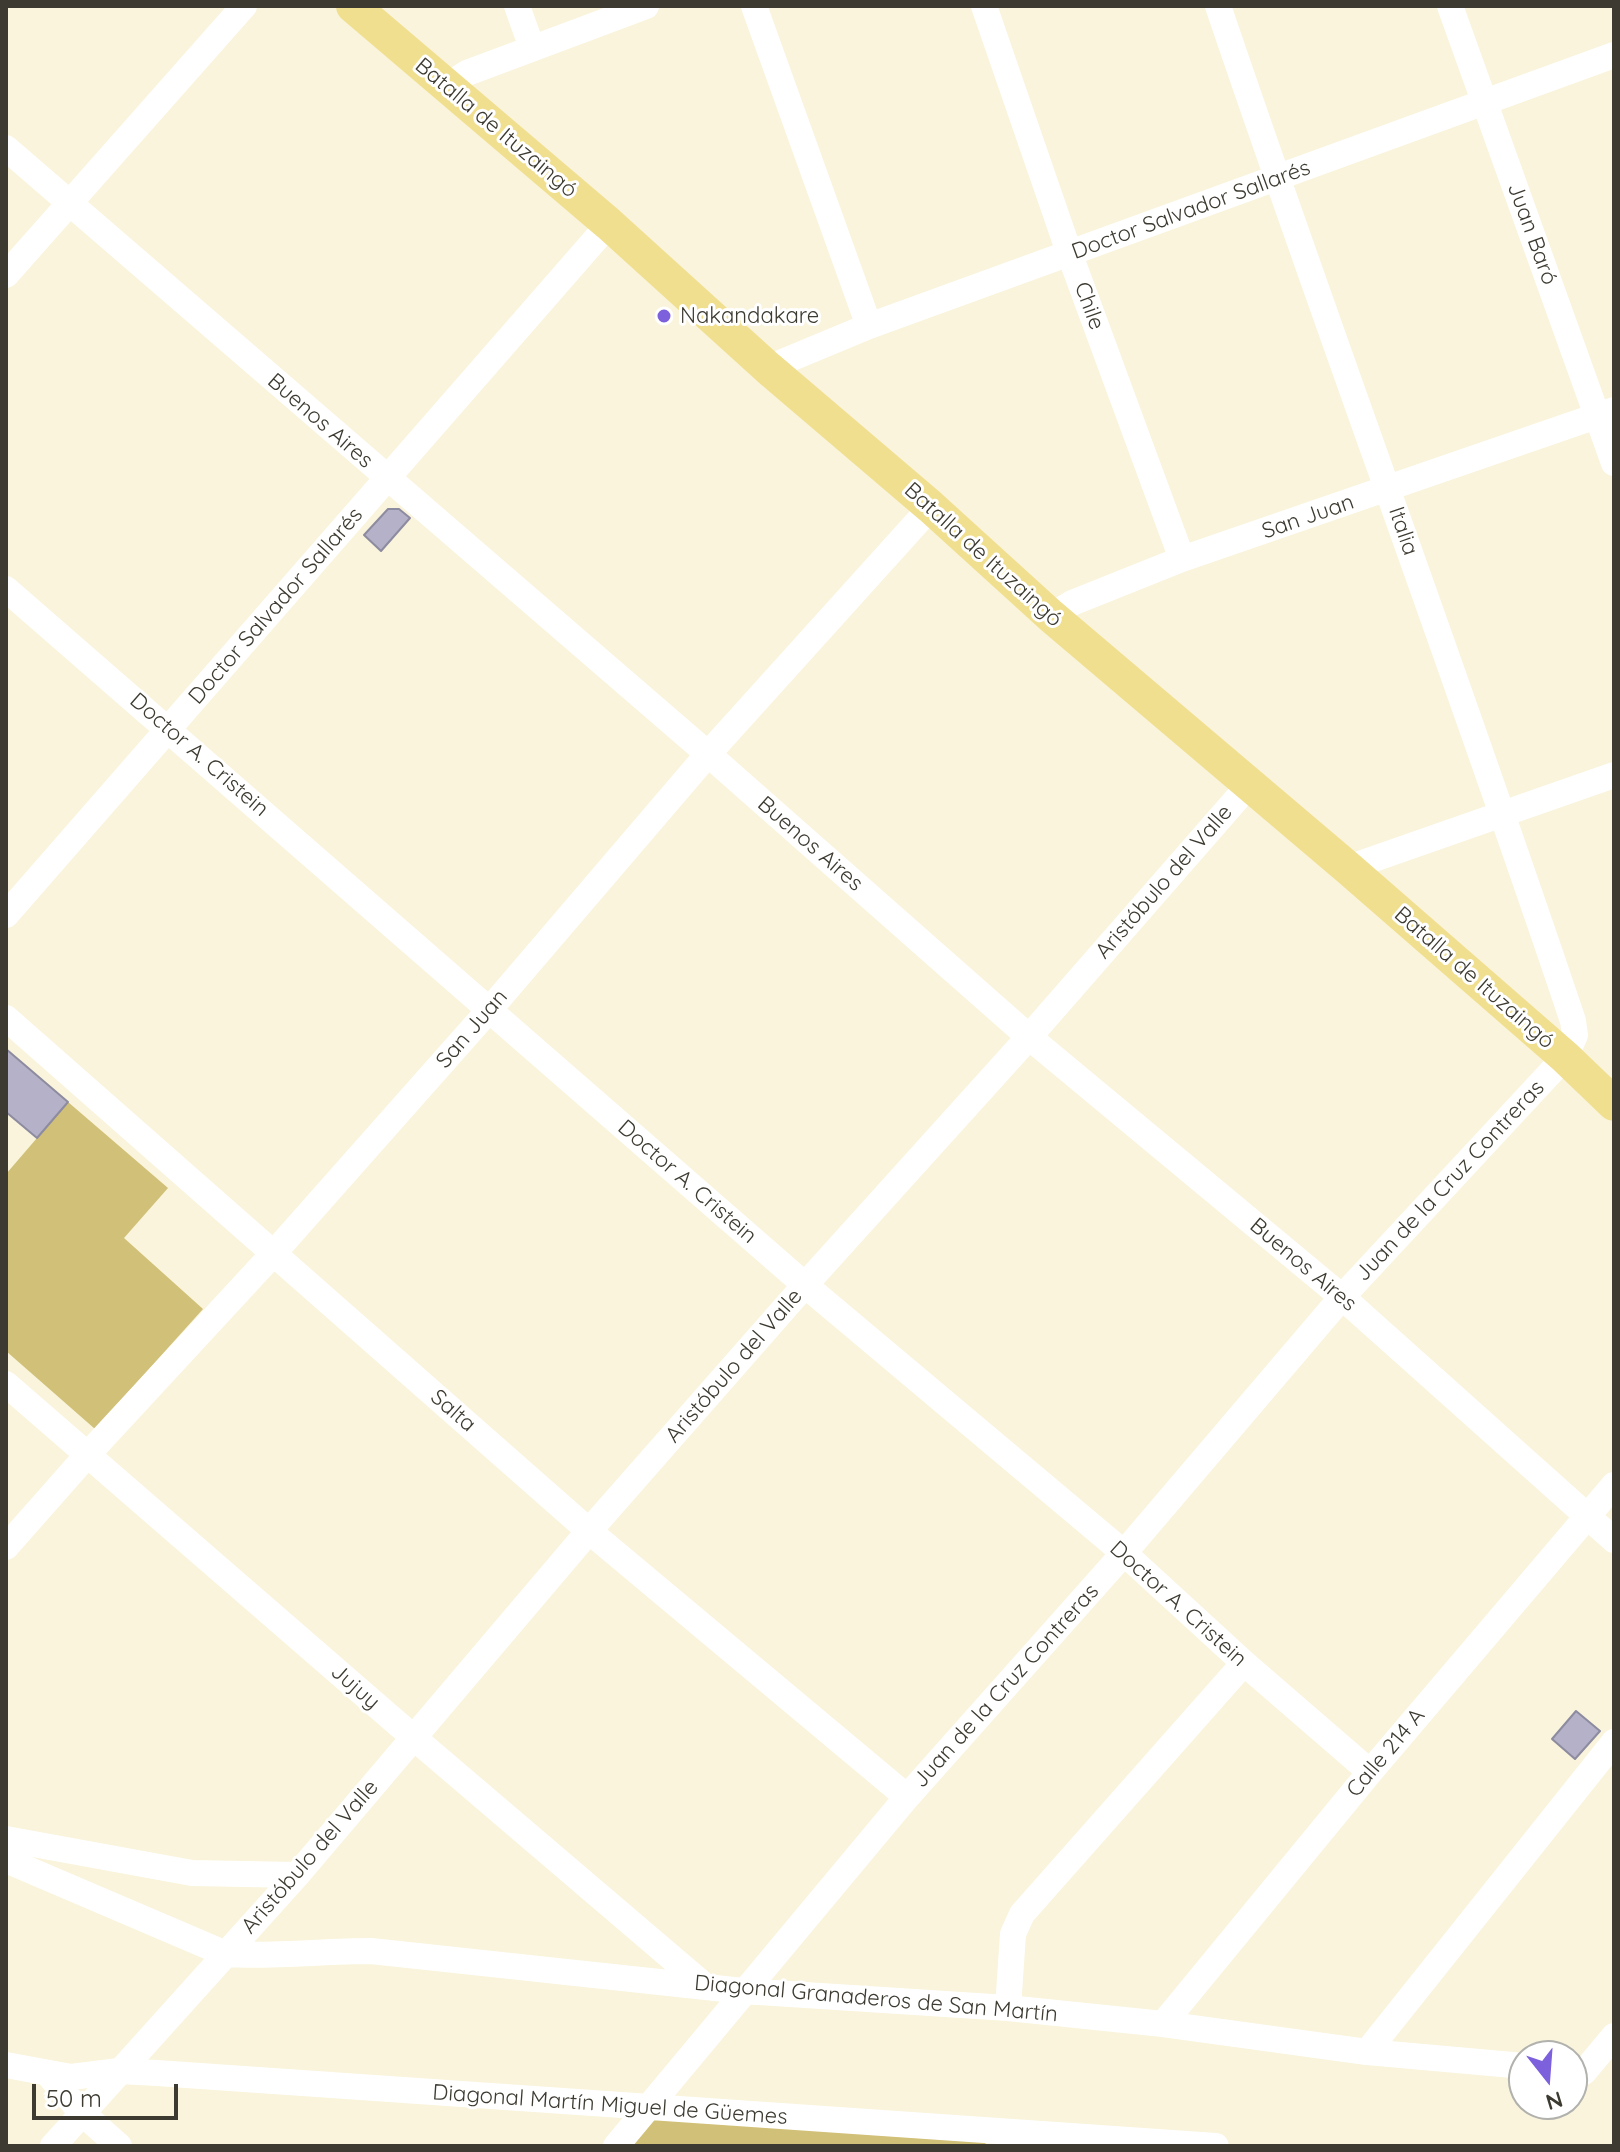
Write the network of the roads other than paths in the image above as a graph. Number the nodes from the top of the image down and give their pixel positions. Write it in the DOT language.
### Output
graph roads {
  1 [pos="244,6"];
  2 [pos="353,6"];
  3 [pos="517,6"];
  4 [pos="646,6"];
  5 [pos="754,6"];
  6 [pos="984,6"];
  7 [pos="1218,6"];
  8 [pos="1450,6"];
  9 [pos="532,48"];
  10 [pos="1614,55"];
  11 [pos="445,87"];
  12 [pos="1485,102"];
  13 [pos="6,148"];
  14 [pos="1277,179"];
  15 [pos="68,204"];
  16 [pos="609,224"];
  17 [pos="1070,255"];
  18 [pos="6,275"];
  19 [pos="869,326"];
  20 [pos="768,368"];
  21 [pos="1606,413"];
  22 [pos="1614,463"];
  23 [pos="387,478"];
  24 [pos="1389,489"];
  25 [pos="931,507"];
  26 [pos="1182,559"];
  27 [pos="6,589"];
  28 [pos="1051,616"];
  29 [pos="169,729"];
  30 [pos="708,754"];
  31 [pos="1614,775"];
  32 [pos="1249,785"];
  33 [pos="1503,814"];
  34 [pos="1348,868"];
  35 [pos="6,915"];
  36 [pos="490,1009"];
  37 [pos="6,1018"];
  38 [pos="1029,1037"];
  39 [pos="1565,1057"];
  40 [pos="1614,1104"];
  41 [pos="273,1254"];
  42 [pos="805,1285"];
  43 [pos="1342,1297"];
  44 [pos="6,1384"];
  45 [pos="89,1453"];
  46 [pos="1614,1485"];
  47 [pos="1586,1517"];
  48 [pos="589,1531"];
  49 [pos="1614,1540"];
  50 [pos="6,1547"];
  51 [pos="1124,1553"];
  52 [pos="1244,1663"];
  53 [pos="413,1737"];
  54 [pos="1614,1742"];
  55 [pos="1370,1772"];
  56 [pos="907,1797"];
  57 [pos="6,1839"];
  58 [pos="6,1860"];
  59 [pos="297,1875"];
  60 [pos="226,1954"];
  61 [pos="706,1987"];
  62 [pos="743,1991"];
  63 [pos="1008,2008"];
  64 [pos="1163,2024"];
  65 [pos="1614,2036"];
  66 [pos="1367,2052"];
  67 [pos="1588,2061"];
  68 [pos="6,2065"];
  69 [pos="1508,2065"];
  70 [pos="119,2071"];
  71 [pos="1588,2072"];
  72 [pos="47,2073"];
  73 [pos="1614,2075"];
  74 [pos="650,2109"];
  75 [pos="82,2113"];
  76 [pos="999,2138"];
  77 [pos="1174,2144"];
  78 [pos="53,2146"];
  79 [pos="119,2146"];
  80 [pos="616,2146"];
  81 [pos="1216,2146"];
  1 -- 15 [label="street"];
  2 -- 11 [label="main road, Batalla de Ituzaingó"];
  3 -- 9 [label="street"];
  4 -- 9 [label="street"];
  5 -- 19 [label="street"];
  6 -- 17 [label="street, Chile"];
  7 -- 14 [label="street, Italia"];
  8 -- 12 [label="street, Juan Baró"];
  9 -- 11 [label="street"];
  10 -- 12 [label="street, Doctor Salvador Sallarés"];
  11 -- 16 [label="main road, Batalla de Ituzaingó"];
  12 -- 14 [label="street, Doctor Salvador Sallarés"];
  12 -- 21 [label="street, Juan Baró"];
  13 -- 15 [label="street, Buenos Aires"];
  14 -- 17 [label="street, Doctor Salvador Sallarés"];
  14 -- 24 [label="street, Italia"];
  15 -- 18 [label="street"];
  15 -- 23 [label="street, Buenos Aires"];
  16 -- 20 [label="main road, Batalla de Ituzaingó"];
  16 -- 23 [label="street, Doctor Salvador Sallarés"];
  17 -- 19 [label="street, Doctor Salvador Sallarés"];
  17 -- 26 [label="street, Chile"];
  19 -- 20 [label="street, Doctor Salvador Sallarés"];
  20 -- 25 [label="main road, Batalla de Ituzaingó"];
  21 -- 22 [label="street, Juan Baró"];
  21 -- 24 [label="street, San Juan"];
  23 -- 29 [label="street, Doctor Salvador Sallarés"];
  23 -- 30 [label="street, Buenos Aires"];
  24 -- 26 [label="street, San Juan"];
  24 -- 33 [label="street, Italia"];
  25 -- 28 [label="main road, Batalla de Ituzaingó"];
  25 -- 30 [label="street, San Juan"];
  26 -- 28 [label="street, San Juan"];
  27 -- 29 [label="street, Doctor A. Cristein"];
  28 -- 32 [label="main road, Batalla de Ituzaingó"];
  29 -- 35 [label="street, Doctor Salvador Sallarés"];
  29 -- 36 [label="street, Doctor A. Cristein"];
  30 -- 36 [label="street, San Juan"];
  30 -- 38 [label="street, Buenos Aires"];
  31 -- 33 [label="street"];
  32 -- 34 [label="main road, Batalla de Ituzaingó"];
  32 -- 38 [label="street, Aristóbulo del Valle"];
  33 -- 34 [label="street"];
  33 -- 39 [label="street, Italia"];
  34 -- 39 [label="main road, Batalla de Ituzaingó"];
  36 -- 41 [label="street, San Juan"];
  36 -- 42 [label="street, Doctor A. Cristein"];
  37 -- 41 [label="street, Salta"];
  38 -- 42 [label="street, Aristóbulo del Valle"];
  38 -- 43 [label="street, Buenos Aires"];
  39 -- 40 [label="main road, Batalla de Ituzaingó"];
  39 -- 43 [label="street, Juan de la Cruz Contreras"];
  41 -- 45 [label="street, San Juan"];
  41 -- 48 [label="street, Salta"];
  42 -- 48 [label="street, Aristóbulo del Valle"];
  42 -- 51 [label="street, Doctor A. Cristein"];
  43 -- 47 [label="street, Buenos Aires"];
  43 -- 51 [label="street, Juan de la Cruz Contreras"];
  44 -- 45 [label="street, Jujuy"];
  45 -- 50 [label="street, San Juan"];
  45 -- 53 [label="street, Jujuy"];
  46 -- 47 [label="street, Calle 214 A"];
  47 -- 49 [label="street, Buenos Aires"];
  47 -- 55 [label="street, Calle 214 A"];
  48 -- 53 [label="street, Aristóbulo del Valle"];
  48 -- 56 [label="street, Salta"];
  51 -- 52 [label="street, Doctor A. Cristein"];
  51 -- 56 [label="street, Juan de la Cruz Contreras"];
  52 -- 55 [label="street, Doctor A. Cristein"];
  52 -- 63 [label="street"];
  53 -- 59 [label="street, Aristóbulo del Valle"];
  53 -- 61 [label="street, Jujuy"];
  54 -- 66 [label="street"];
  55 -- 64 [label="street, Calle 214 A"];
  56 -- 62 [label="street, Juan de la Cruz Contreras"];
  57 -- 59 [label="street"];
  58 -- 60 [label="street"];
  59 -- 60 [label="street, Aristóbulo del Valle"];
  60 -- 61 [label="street, Diagonal Granaderos de San Martín"];
  60 -- 70 [label="street, Aristóbulo del Valle"];
  61 -- 62 [label="street, Diagonal Granaderos de San Martín"];
  62 -- 63 [label="street, Diagonal Granaderos de San Martín"];
  62 -- 74 [label="street, Juan de la Cruz Contreras"];
  63 -- 64 [label="street, Diagonal Granaderos de San Martín"];
  64 -- 66 [label="street, Diagonal Granaderos de San Martín"];
  65 -- 67 [label="street"];
  66 -- 69 [label="street, Diagonal Granaderos de San Martín"];
  68 -- 72 [label="street, Diagonal Martín Miguel de Güemes"];
  70 -- 72 [label="street, Diagonal Martín Miguel de Güemes"];
  70 -- 74 [label="street, Diagonal Martín Miguel de Güemes"];
  70 -- 75 [label="street, Aristóbulo del Valle"];
  71 -- 73 [label="street"];
  72 -- 75 [label="street"];
  74 -- 76 [label="street, Diagonal Martín Miguel de Güemes"];
  74 -- 80 [label="street, Juan de la Cruz Contreras"];
  75 -- 78 [label="street, Aristóbulo del Valle"];
  75 -- 79 [label="street"];
  76 -- 77 [label="street, Diagonal Martín Miguel de Güemes"];
  77 -- 81 [label="street, Diagonal Martín Miguel de Güemes"];
}
